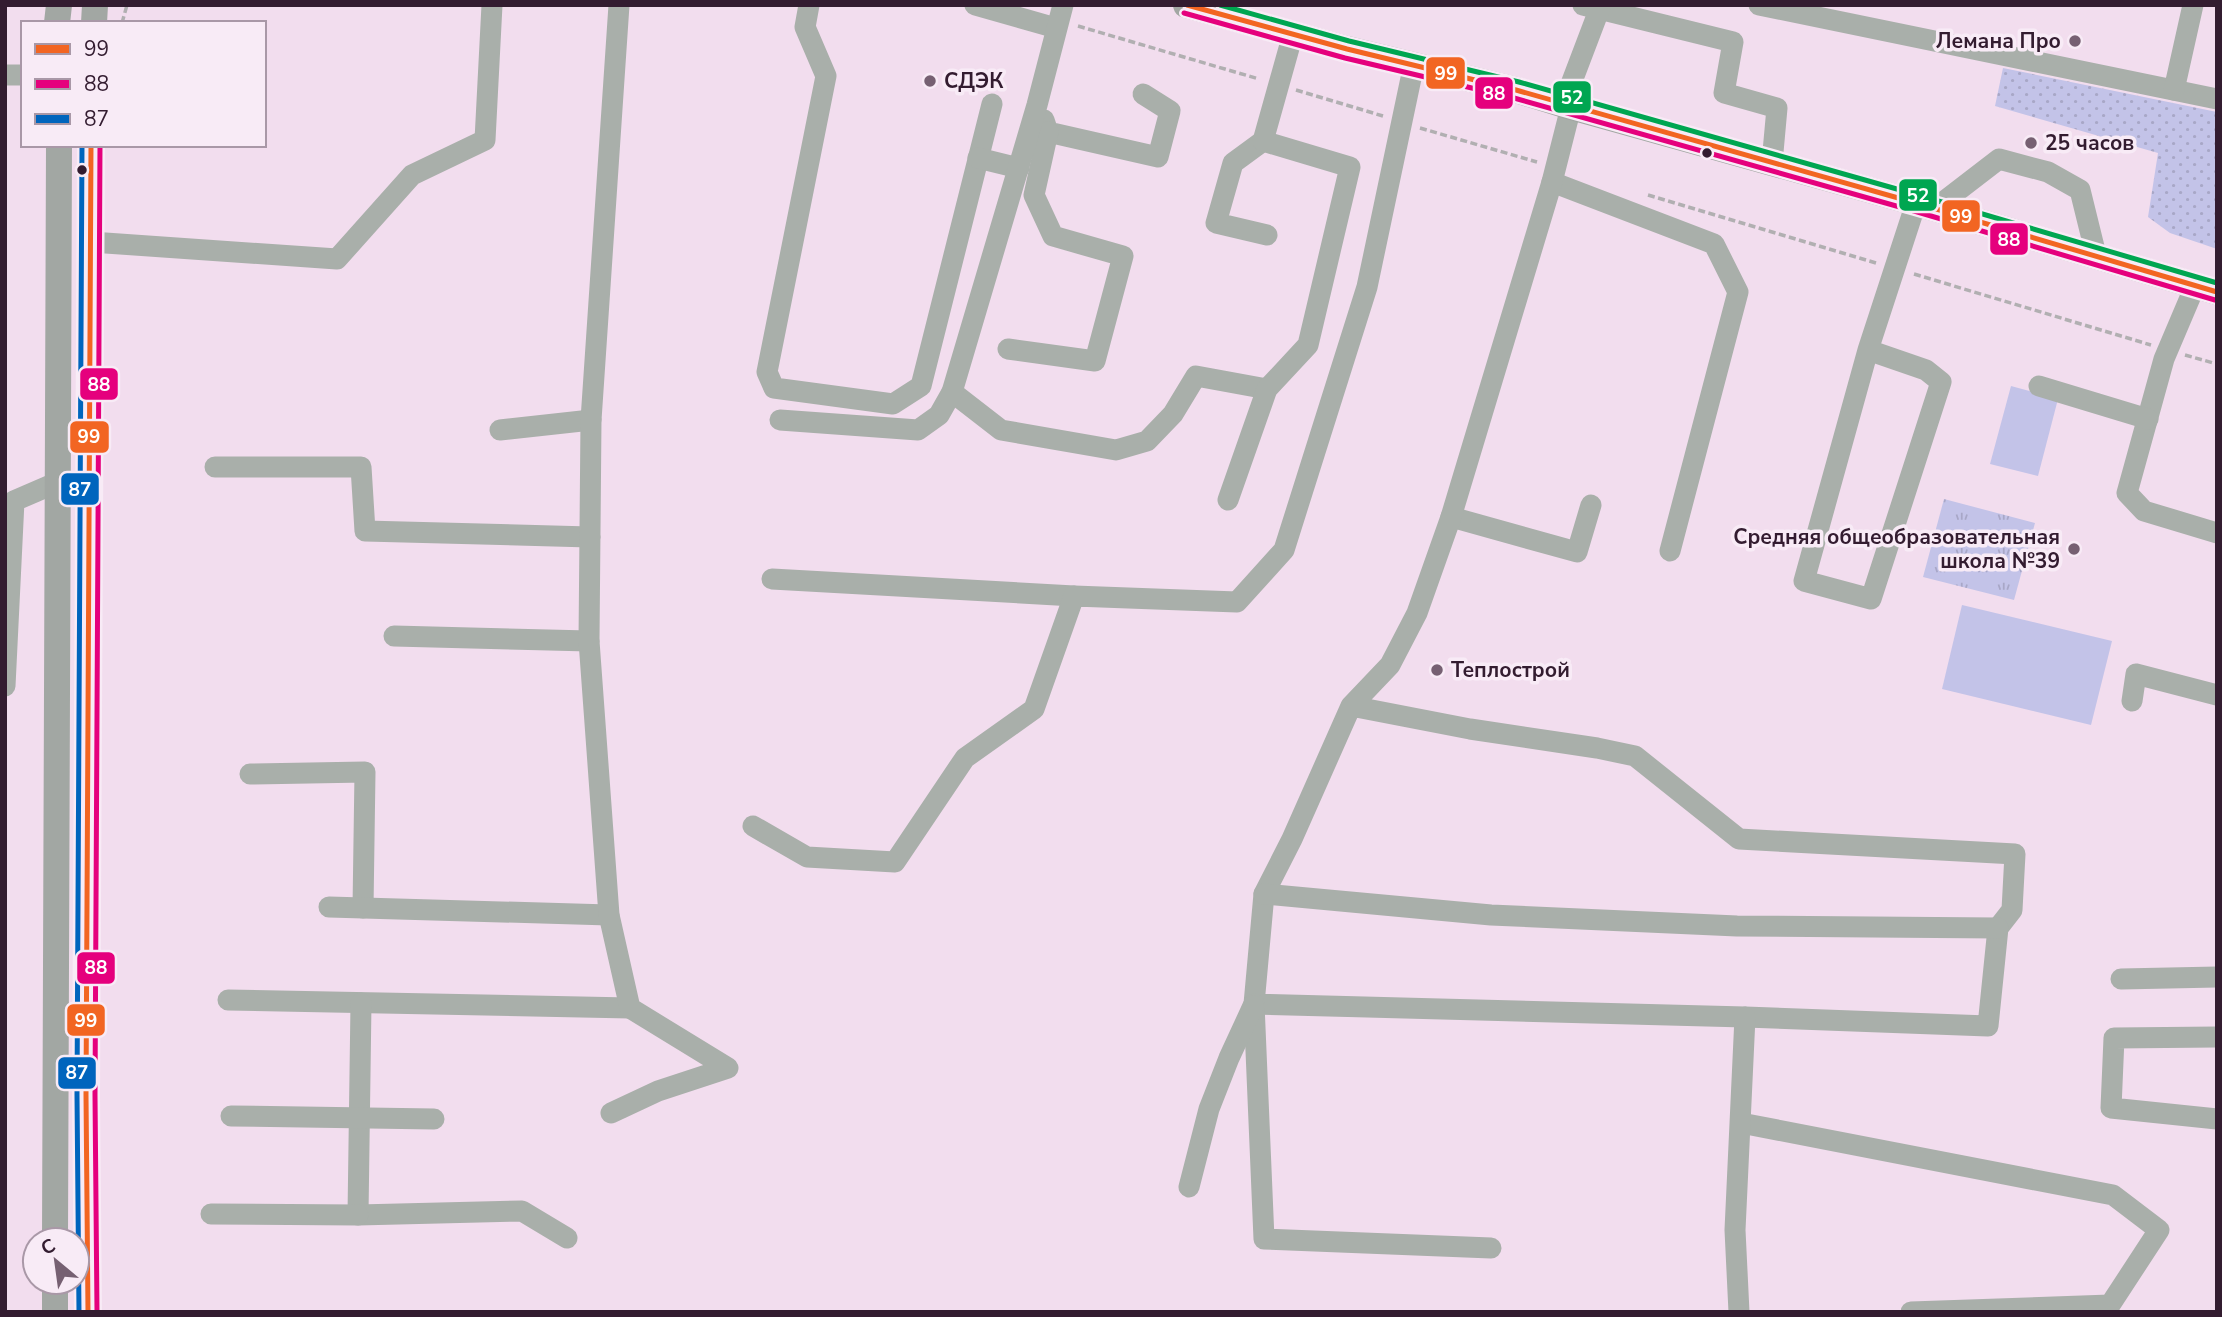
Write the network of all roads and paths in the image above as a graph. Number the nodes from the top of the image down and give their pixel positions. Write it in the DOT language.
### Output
graph roads {
  1 [pos="492,5"];
  2 [pos="619,5"];
  3 [pos="809,5"];
  4 [pos="975,5"];
  5 [pos="1063,5"];
  6 [pos="1186,5"];
  7 [pos="1759,5"];
  8 [pos="2193,5"];
  9 [pos="1595,6"];
  10 [pos="1056,27"];
  11 [pos="1293,34"];
  12 [pos="1414,64"];
  13 [pos="2174,90"];
  14 [pos="1143,94"];
  15 [pos="2217,99"];
  16 [pos="992,104"];
  17 [pos="1037,105"];
  18 [pos="1567,106"];
  19 [pos="1048,132"];
  20 [pos="1264,141"];
  21 [pos="59,147"];
  22 [pos="91,147"];
  23 [pos="978,158"];
  24 [pos="1772,163"];
  25 [pos="1019,168"];
  26 [pos="1552,182"];
  27 [pos="1925,206"];
  28 [pos="1267,235"];
  29 [pos="91,242"];
  30 [pos="2096,255"];
  31 [pos="2206,289"];
  32 [pos="1008,349"];
  33 [pos="1868,350"];
  34 [pos="2039,386"];
  35 [pos="1267,389"];
  36 [pos="952,392"];
  37 [pos="2148,419"];
  38 [pos="591,420"];
  39 [pos="780,420"];
  40 [pos="500,430"];
  41 [pos="215,467"];
  42 [pos="58,482"];
  43 [pos="1228,500"];
  44 [pos="1591,505"];
  45 [pos="1451,517"];
  46 [pos="2217,533"];
  47 [pos="590,537"];
  48 [pos="1670,551"];
  49 [pos="772,579"];
  50 [pos="1074,597"];
  51 [pos="394,636"];
  52 [pos="589,641"];
  53 [pos="5,686"];
  54 [pos="2217,695"];
  55 [pos="2132,701"];
  56 [pos="1351,706"];
  57 [pos="250,774"];
  58 [pos="753,826"];
  59 [pos="1264,894"];
  60 [pos="329,907"];
  61 [pos="363,908"];
  62 [pos="609,915"];
  63 [pos="1998,928"];
  64 [pos="2217,977"];
  65 [pos="2120,979"];
  66 [pos="228,1000"];
  67 [pos="361,1003"];
  68 [pos="1254,1004"];
  69 [pos="630,1008"];
  70 [pos="1745,1017"];
  71 [pos="2217,1037"];
  72 [pos="611,1113"];
  73 [pos="231,1116"];
  74 [pos="358,1117"];
  75 [pos="435,1119"];
  76 [pos="2217,1119"];
  77 [pos="1741,1123"];
  78 [pos="1189,1187"];
  79 [pos="211,1214"];
  80 [pos="358,1215"];
  81 [pos="55,1226"];
  82 [pos="567,1238"];
  83 [pos="1491,1248"];
  84 [pos="88,1312"];
  85 [pos="1739,1312"];
  86 [pos="1911,1312"];
  1 -- 29 [label="street"];
  2 -- 38 [label="street"];
  3 -- 23 [label="street"];
  4 -- 10 [label="street"];
  5 -- 10 [label="street"];
  6 -- 11 [label="main road"];
  7 -- 13 [label="street"];
  8 -- 13 [label="street"];
  9 -- 18 [label="street"];
  9 -- 24 [label="street"];
  10 -- 17 [label="street"];
  11 -- 12 [label="main road"];
  11 -- 20 [label="street"];
  12 -- 18 [label="main road"];
  12 -- 50 [label="street"];
  13 -- 15 [label="street"];
  14 -- 19 [label="street"];
  16 -- 23 [label="street"];
  17 -- 19 [label="street"];
  17 -- 25 [label="street"];
  18 -- 24 [label="main road"];
  18 -- 26 [label="street"];
  19 -- 32 [label="street"];
  20 -- 28 [label="street"];
  20 -- 35 [label="street"];
  21 -- 42 [label="main road"];
  22 -- 29 [label="main road"];
  23 -- 25 [label="street"];
  24 -- 27 [label="main road"];
  25 -- 36 [label="street"];
  26 -- 45 [label="street"];
  26 -- 48 [label="street"];
  27 -- 30 [label="main road"];
  27 -- 30 [label="street"];
  27 -- 33 [label="street"];
  29 -- 84 [label="main road"];
  30 -- 31 [label="main road"];
  31 -- 37 [label="street"];
  33 -- 33 [label="street"];
  34 -- 37 [label="street"];
  35 -- 36 [label="street"];
  35 -- 43 [label="street"];
  36 -- 39 [label="street"];
  37 -- 46 [label="street"];
  38 -- 40 [label="street"];
  38 -- 47 [label="street"];
  41 -- 47 [label="street"];
  42 -- 53 [label="street"];
  42 -- 81 [label="main road"];
  44 -- 45 [label="street"];
  45 -- 56 [label="street"];
  47 -- 52 [label="street"];
  49 -- 50 [label="street"];
  50 -- 58 [label="street"];
  51 -- 52 [label="street"];
  52 -- 62 [label="street"];
  54 -- 55 [label="street"];
  56 -- 59 [label="street"];
  56 -- 63 [label="street"];
  57 -- 61 [label="street"];
  59 -- 63 [label="street"];
  59 -- 68 [label="street"];
  60 -- 61 [label="street"];
  61 -- 62 [label="street"];
  62 -- 69 [label="street"];
  63 -- 70 [label="street"];
  64 -- 65 [label="street"];
  66 -- 67 [label="street"];
  67 -- 69 [label="street"];
  67 -- 74 [label="street"];
  68 -- 70 [label="street"];
  68 -- 78 [label="street"];
  68 -- 83 [label="street"];
  69 -- 72 [label="street"];
  70 -- 77 [label="street"];
  71 -- 76 [label="street"];
  73 -- 74 [label="street"];
  74 -- 75 [label="street"];
  74 -- 80 [label="street"];
  77 -- 85 [label="street"];
  77 -- 86 [label="street"];
  79 -- 80 [label="street"];
  80 -- 82 [label="street"];
}
